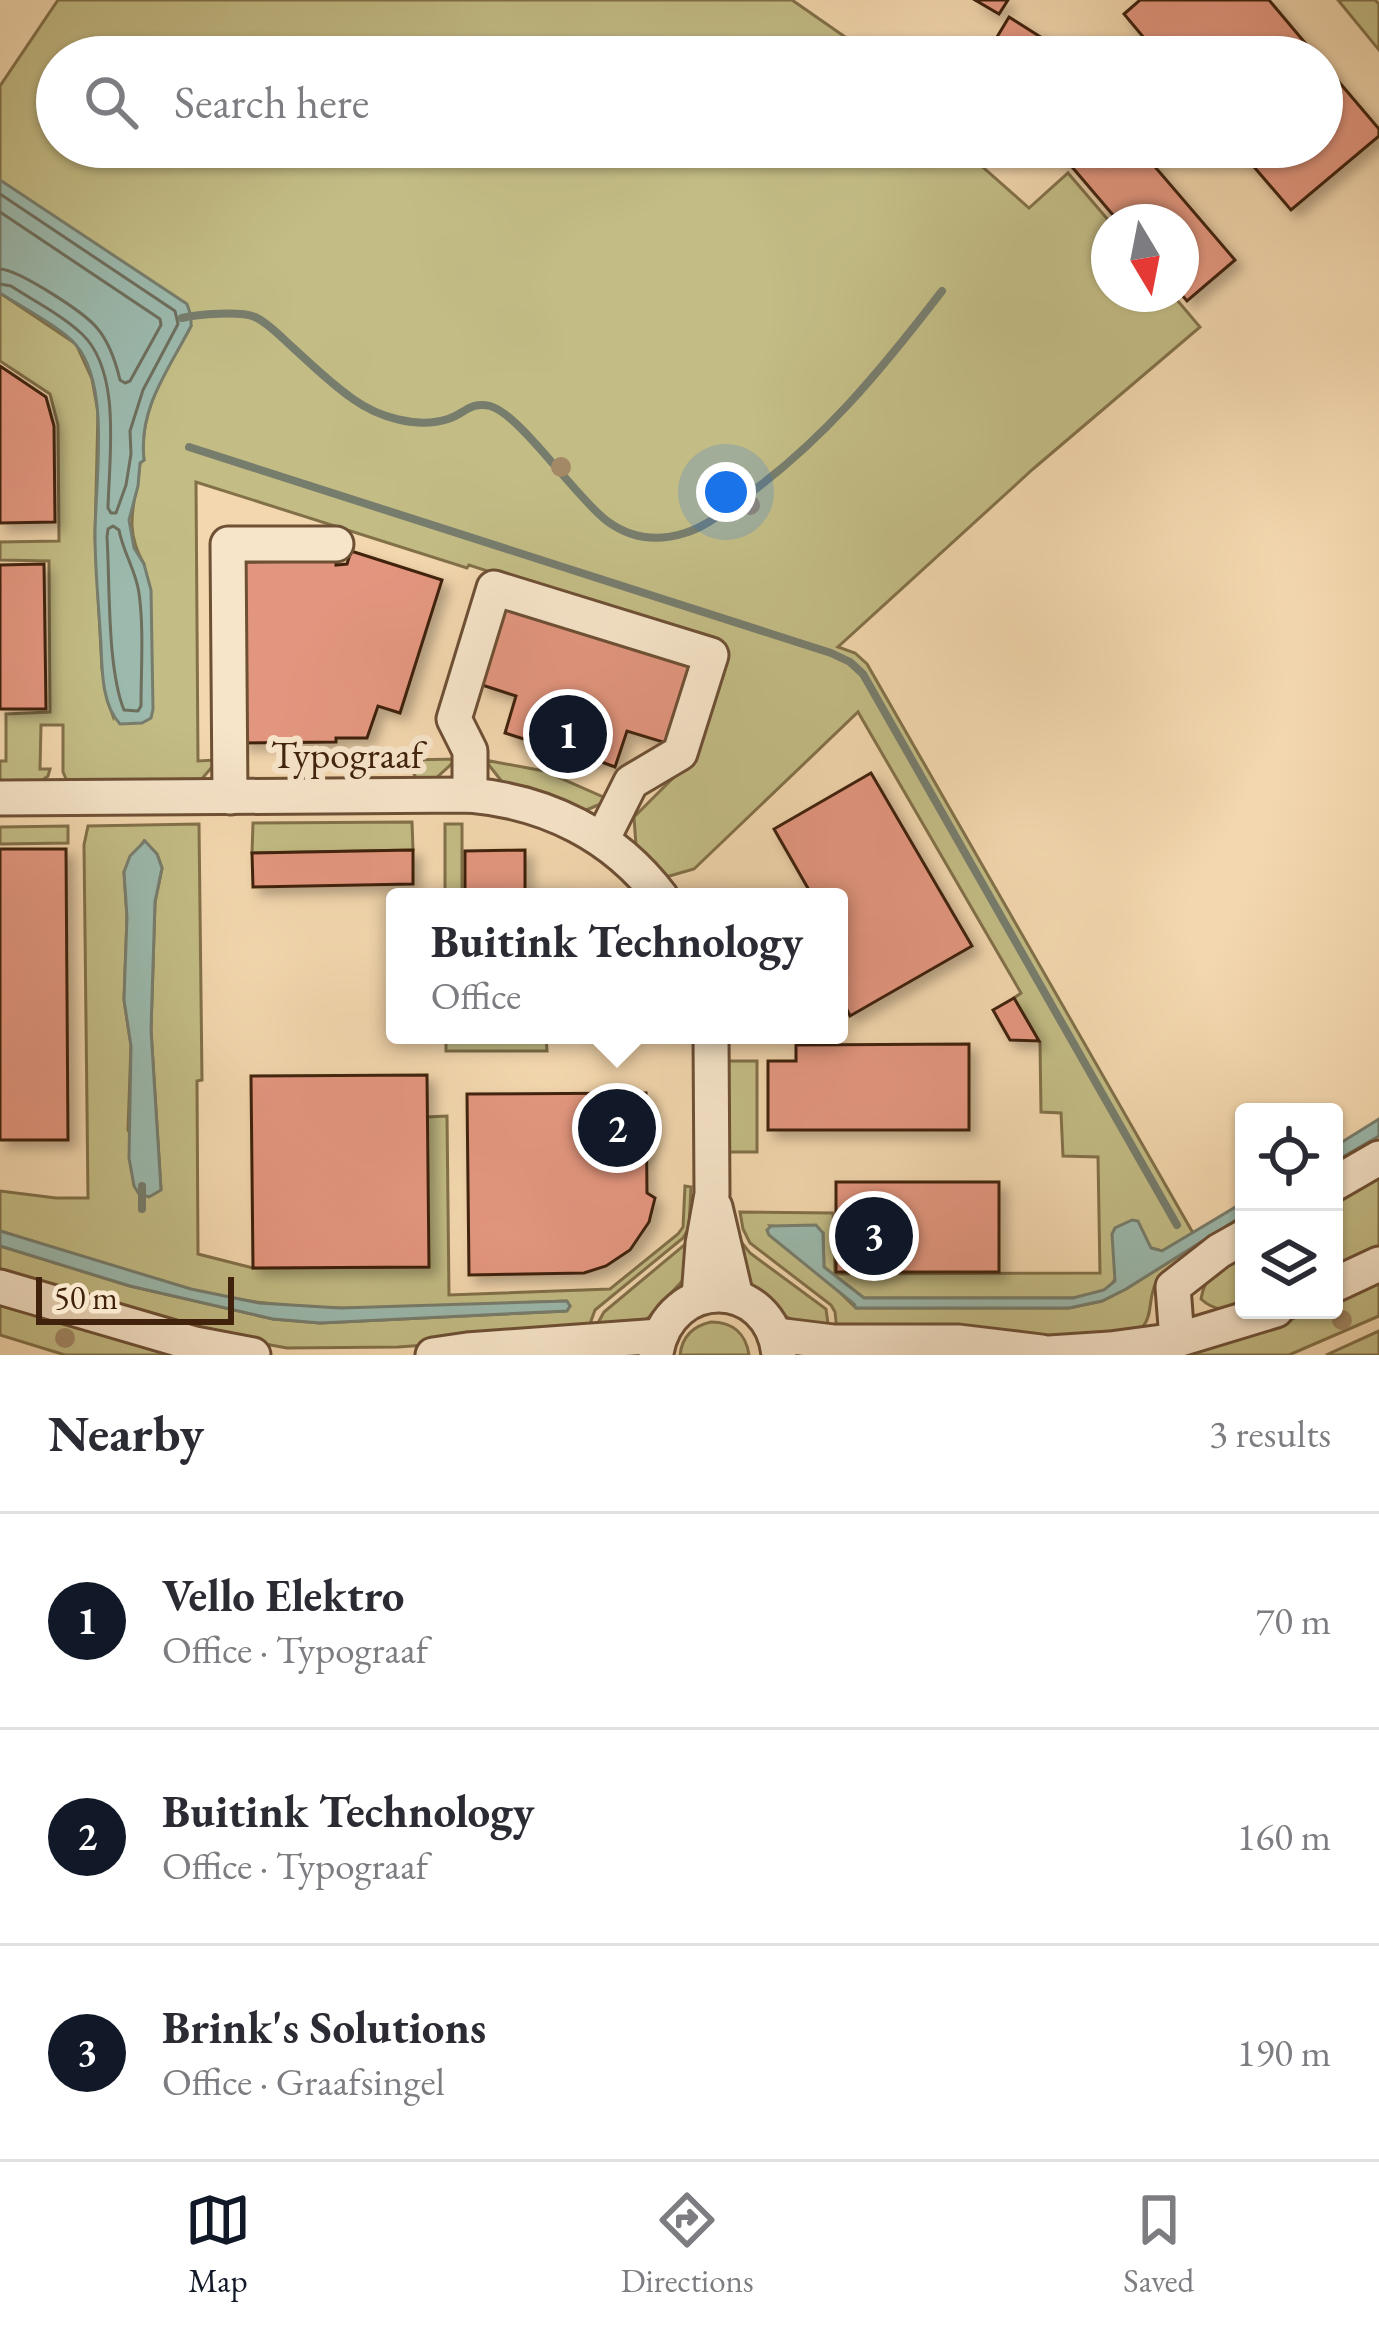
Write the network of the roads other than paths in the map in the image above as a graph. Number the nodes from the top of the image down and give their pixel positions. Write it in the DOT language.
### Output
graph roads {
  1 [pos="336,544"];
  2 [pos="470,795"];
  3 [pos="230,797"];
  4 [pos="0,798"];
  5 [pos="603,838"];
  6 [pos="654,888"];
  7 [pos="711,1044"];
  8 [pos="1379,1158"];
  9 [pos="1343,1179"];
  10 [pos="712,1194"];
  11 [pos="1235,1243"];
  12 [pos="1379,1264"];
  13 [pos="1343,1281"];
  14 [pos="0,1287"];
  15 [pos="736,1297"];
  16 [pos="699,1298"];
  17 [pos="1246,1319"];
  18 [pos="1177,1340"];
  19 [pos="777,1345"];
  20 [pos="658,1346"];
  21 [pos="1030,1353"];
  22 [pos="253,1355"];
  23 [pos="434,1355"];
  1 -- 3 [label="street"];
  2 -- 3 [label="street, Typograaf"];
  2 -- 5 [label="street, Typograaf"];
  2 -- 5 [label="street"];
  3 -- 4 [label="street, Typograaf"];
  5 -- 6 [label="street, Typograaf"];
  7 -- 10 [label="street"];
  8 -- 9 [label="street"];
  10 -- 15 [label="street"];
  10 -- 16 [label="street"];
  11 -- 18 [label="street"];
  12 -- 13 [label="street"];
  14 -- 22 [label="street"];
  15 -- 16 [label="street"];
  15 -- 19 [label="street"];
  16 -- 20 [label="street"];
  17 -- 18 [label="street"];
  18 -- 21 [label="street"];
  19 -- 21 [label="street"];
  20 -- 23 [label="street"];
}
